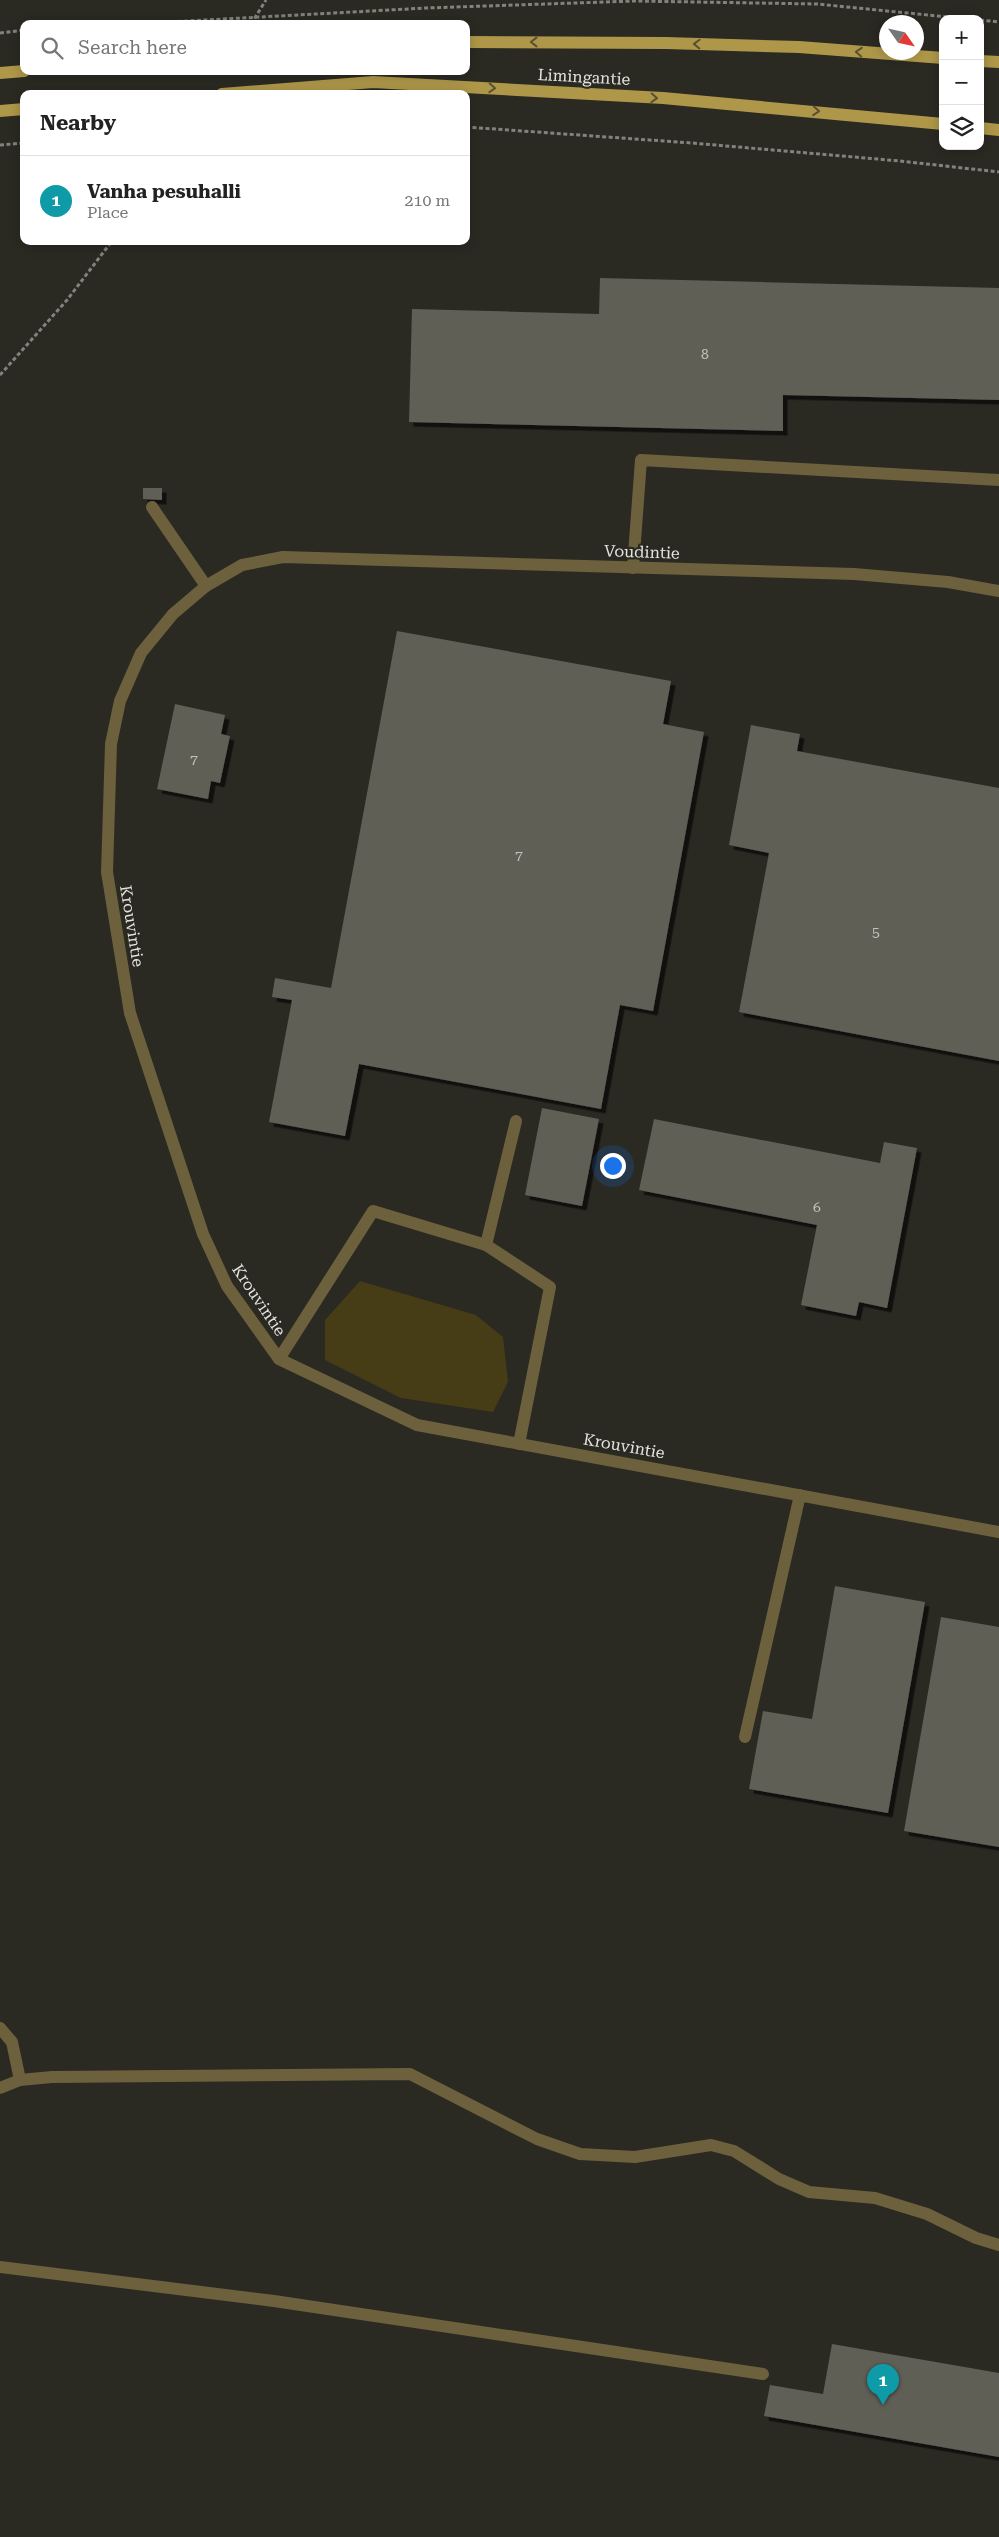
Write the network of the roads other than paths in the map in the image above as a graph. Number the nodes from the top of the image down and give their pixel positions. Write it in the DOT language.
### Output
graph roads {
  1 [pos="470,42"];
  2 [pos="939,58"];
  3 [pos="984,61"];
  4 [pos="999,62"];
  5 [pos="20,71"];
  6 [pos="2,73"];
  7 [pos="272,90"];
  8 [pos="20,109"];
  9 [pos="0,111"];
  10 [pos="939,124"];
  11 [pos="984,128"];
  12 [pos="999,130"];
  13 [pos="999,480"];
  14 [pos="152,507"];
  15 [pos="283,557"];
  16 [pos="633,568"];
  17 [pos="206,586"];
  18 [pos="999,591"];
  19 [pos="516,1121"];
  20 [pos="486,1245"];
  21 [pos="279,1359"];
  22 [pos="519,1444"];
  23 [pos="800,1495"];
  24 [pos="999,1532"];
  25 [pos="745,1737"];
  26 [pos="0,2028"];
  27 [pos="20,2080"];
  28 [pos="0,2088"];
  29 [pos="999,2245"];
  30 [pos="0,2267"];
  31 [pos="763,2374"];
  2 -- 1 [label="main road, Limingantie, one-way"];
  3 -- 4 [label="main road"];
  5 -- 6 [label="main road"];
  7 -- 10 [label="main road, Limingantie, one-way"];
  8 -- 9 [label="main road"];
  11 -- 12 [label="main road"];
  13 -- 16 [label="street"];
  14 -- 17 [label="street"];
  15 -- 16 [label="street, Voudintie"];
  15 -- 17 [label="street, Krouvintie"];
  16 -- 18 [label="street, Voudintie"];
  17 -- 21 [label="street, Krouvintie"];
  19 -- 20 [label="street"];
  20 -- 21 [label="street"];
  20 -- 22 [label="street"];
  21 -- 22 [label="street, Krouvintie"];
  22 -- 23 [label="street, Krouvintie"];
  23 -- 24 [label="street, Krouvintie"];
  23 -- 25 [label="street"];
  26 -- 27 [label="street"];
  27 -- 28 [label="street"];
  27 -- 29 [label="street"];
  30 -- 31 [label="street"];
}
